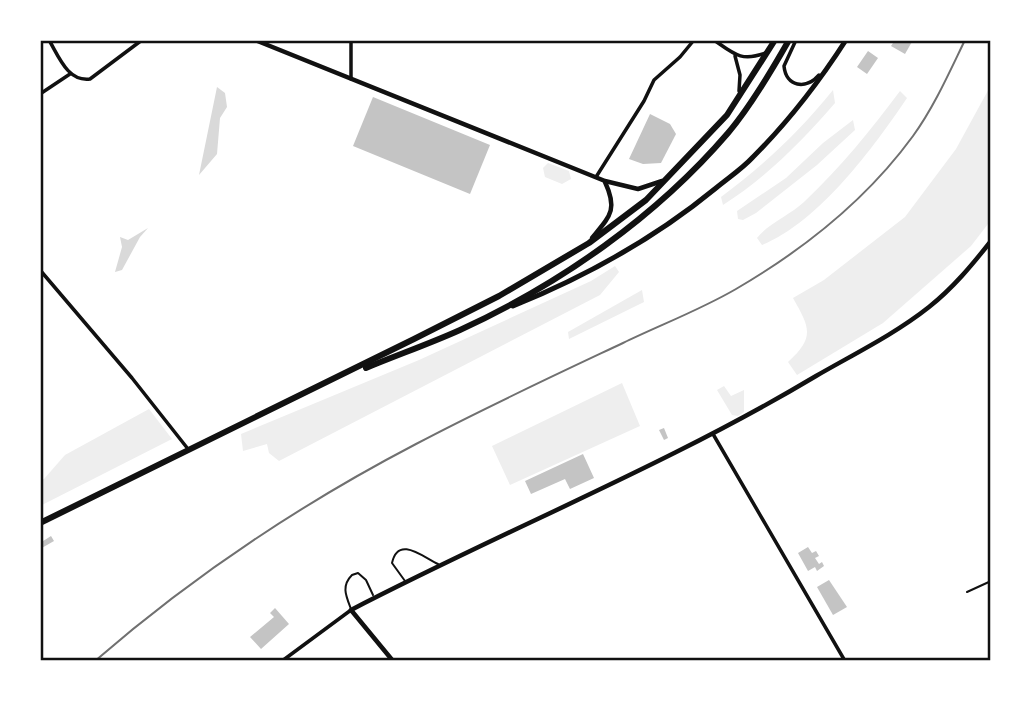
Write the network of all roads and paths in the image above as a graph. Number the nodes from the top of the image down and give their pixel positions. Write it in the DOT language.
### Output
graph roads {
  1 [pos="49,40"];
  2 [pos="142,40"];
  3 [pos="255,40"];
  4 [pos="351,40"];
  5 [pos="694,40"];
  6 [pos="715,40"];
  7 [pos="775,40"];
  8 [pos="789,40"];
  9 [pos="796,40"];
  10 [pos="846,40"];
  11 [pos="769,51"];
  12 [pos="735,55"];
  13 [pos="833,61"];
  14 [pos="70,74"];
  15 [pos="351,79"];
  16 [pos="40,94"];
  17 [pos="739,95"];
  18 [pos="596,177"];
  19 [pos="666,179"];
  20 [pos="605,181"];
  21 [pos="991,241"];
  22 [pos="589,243"];
  23 [pos="40,270"];
  24 [pos="492,314"];
  25 [pos="326,383"];
  26 [pos="713,434"];
  27 [pos="189,450"];
  28 [pos="40,523"];
  29 [pos="443,565"];
  30 [pos="991,581"];
  31 [pos="406,583"];
  32 [pos="967,592"];
  33 [pos="375,598"];
  34 [pos="351,610"];
  35 [pos="282,661"];
  36 [pos="393,661"];
  37 [pos="845,661"];
  1 -- 14 [label="street"];
  2 -- 14 [label="street"];
  3 -- 15 [label="street"];
  4 -- 15 [label="street"];
  5 -- 18 [label="street"];
  6 -- 12 [label="street"];
  7 -- 11 [label="highway"];
  8 -- 24 [label="highway"];
  9 -- 13 [label="street"];
  10 -- 13 [label="main road"];
  11 -- 12 [label="street"];
  11 -- 17 [label="highway"];
  12 -- 17 [label="street"];
  13 -- 24 [label="main road"];
  14 -- 16 [label="street"];
  15 -- 18 [label="street"];
  17 -- 19 [label="highway"];
  18 -- 20 [label="street"];
  19 -- 20 [label="street"];
  19 -- 22 [label="highway"];
  20 -- 22 [label="street"];
  21 -- 26 [label="street"];
  22 -- 25 [label="highway"];
  23 -- 27 [label="street"];
  24 -- 25 [label="highway"];
  25 -- 27 [label="highway"];
  26 -- 29 [label="street"];
  26 -- 37 [label="street"];
  27 -- 28 [label="highway"];
  29 -- 31 [label="street"];
  29 -- 31 [label="lane"];
  30 -- 32 [label="lane"];
  31 -- 33 [label="street"];
  33 -- 34 [label="street"];
  33 -- 34 [label="lane"];
  34 -- 35 [label="street"];
  34 -- 36 [label="street"];
}
